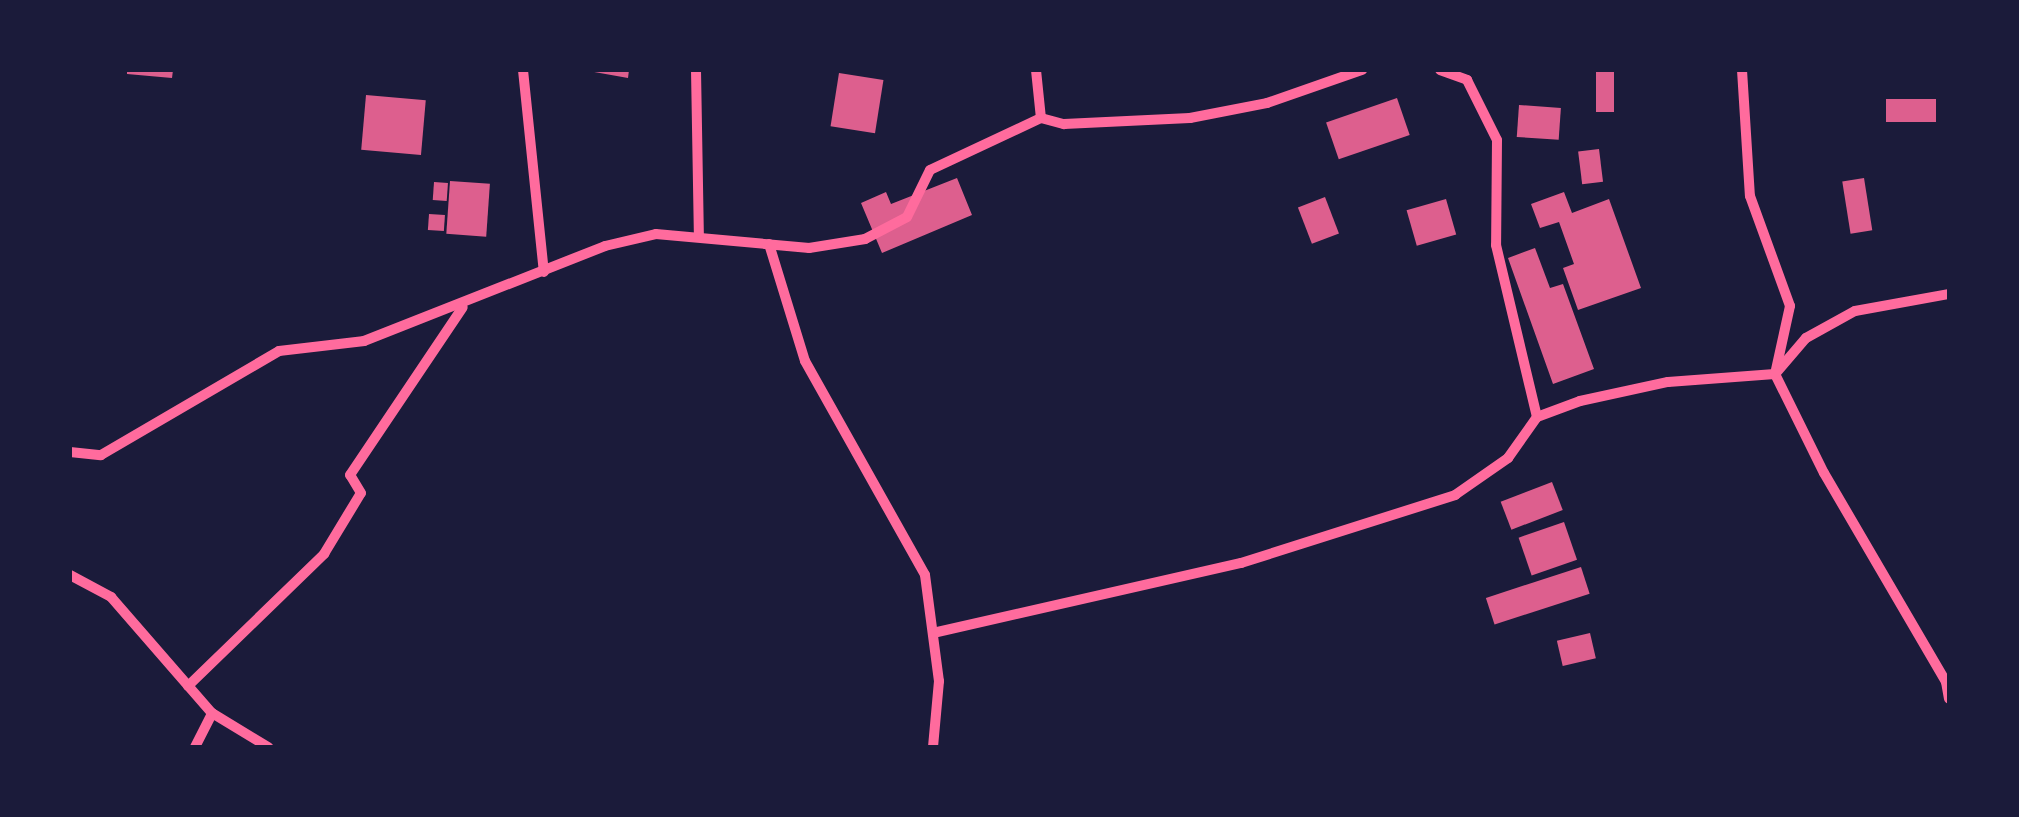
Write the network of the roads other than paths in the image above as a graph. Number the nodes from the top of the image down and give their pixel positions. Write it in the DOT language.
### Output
graph roads {
  1 [pos="523,70"];
  2 [pos="696,70"];
  3 [pos="1036,70"];
  4 [pos="1362,70"];
  5 [pos="1440,70"];
  6 [pos="1742,70"];
  7 [pos="1041,118"];
  8 [pos="699,236"];
  9 [pos="769,244"];
  10 [pos="544,272"];
  11 [pos="1949,294"];
  12 [pos="464,305"];
  13 [pos="1775,374"];
  14 [pos="1537,416"];
  15 [pos="70,452"];
  16 [pos="70,575"];
  17 [pos="933,634"];
  18 [pos="188,686"];
  19 [pos="1949,699"];
  20 [pos="212,714"];
  21 [pos="195,747"];
  22 [pos="268,747"];
  23 [pos="933,747"];
  1 -- 10 [label="street"];
  2 -- 8 [label="street"];
  3 -- 7 [label="street"];
  4 -- 7 [label="street"];
  5 -- 14 [label="street"];
  6 -- 13 [label="street"];
  7 -- 9 [label="street"];
  8 -- 9 [label="street"];
  8 -- 10 [label="street"];
  9 -- 17 [label="street"];
  10 -- 12 [label="street"];
  11 -- 13 [label="street"];
  12 -- 15 [label="street"];
  12 -- 18 [label="street"];
  13 -- 14 [label="street"];
  13 -- 19 [label="street"];
  14 -- 17 [label="street"];
  16 -- 18 [label="street"];
  17 -- 23 [label="street"];
  18 -- 20 [label="street"];
  20 -- 21 [label="street"];
  20 -- 22 [label="street"];
}
